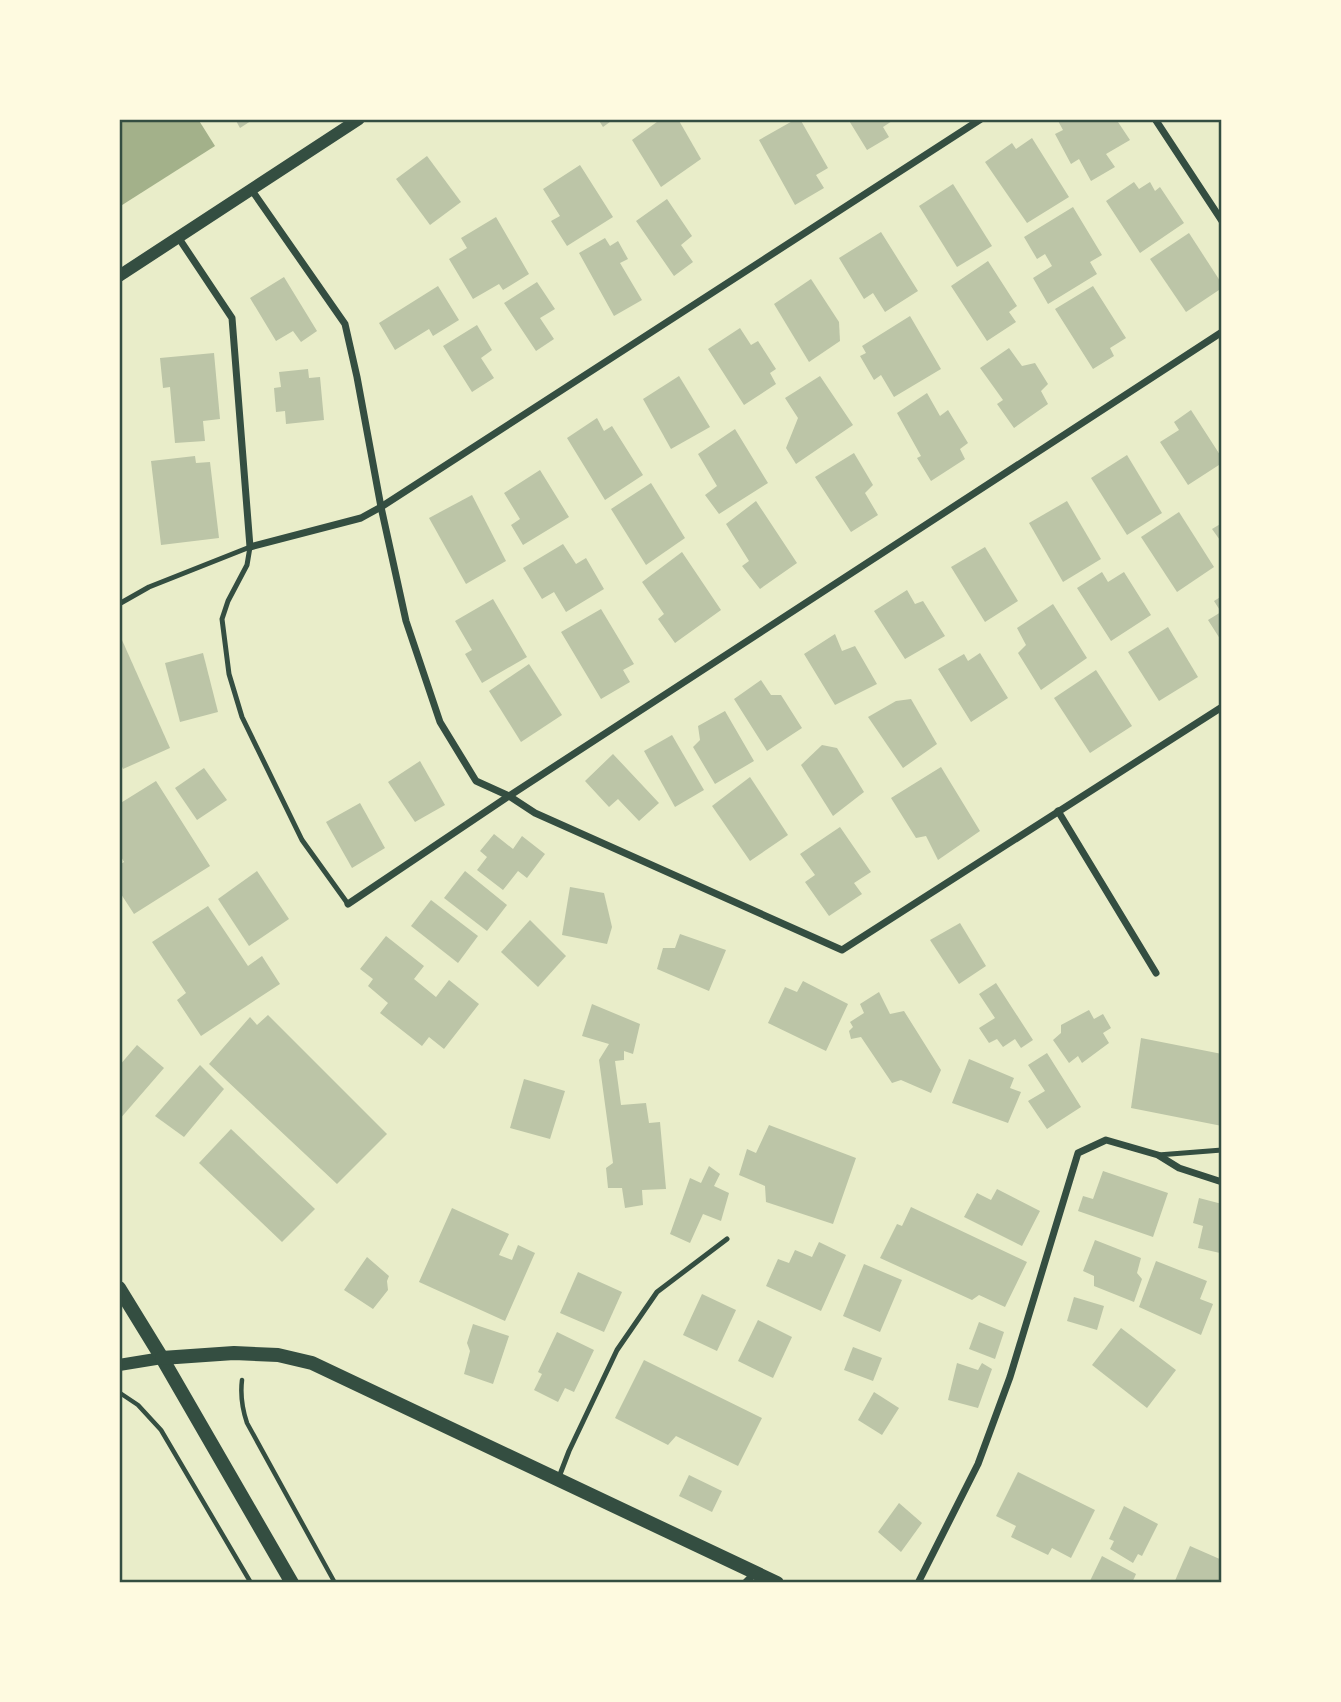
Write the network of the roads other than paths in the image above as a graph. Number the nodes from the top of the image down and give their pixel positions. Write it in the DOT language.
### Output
graph roads {
  1 [pos="359,119"];
  2 [pos="981,119"];
  3 [pos="1154,119"];
  4 [pos="251,189"];
  5 [pos="1222,221"];
  6 [pos="178,237"];
  7 [pos="119,276"];
  8 [pos="1222,332"];
  9 [pos="381,507"];
  10 [pos="250,547"];
  11 [pos="119,604"];
  12 [pos="1222,707"];
  13 [pos="509,796"];
  14 [pos="1058,811"];
  15 [pos="348,904"];
  16 [pos="1156,973"];
  17 [pos="1222,1150"];
  18 [pos="1158,1155"];
  19 [pos="1222,1182"];
  20 [pos="727,1239"];
  21 [pos="119,1289"];
  22 [pos="162,1357"];
  23 [pos="119,1365"];
  24 [pos="559,1478"];
  25 [pos="751,1578"];
  26 [pos="292,1583"];
  27 [pos="777,1583"];
  28 [pos="918,1583"];
  1 -- 4 [label="street"];
  2 -- 9 [label="street"];
  3 -- 5 [label="street"];
  4 -- 6 [label="street"];
  4 -- 9 [label="street"];
  6 -- 7 [label="street"];
  6 -- 10 [label="street"];
  8 -- 13 [label="street"];
  9 -- 10 [label="street"];
  9 -- 13 [label="street"];
  10 -- 11 [label="lane"];
  10 -- 15 [label="lane"];
  12 -- 14 [label="street"];
  13 -- 14 [label="street"];
  13 -- 15 [label="street"];
  14 -- 16 [label="street"];
  17 -- 18 [label="lane"];
  18 -- 19 [label="street"];
  18 -- 28 [label="street"];
  20 -- 24 [label="lane"];
  21 -- 22 [label="main road"];
  22 -- 23 [label="street"];
  22 -- 24 [label="main road"];
  22 -- 26 [label="main road"];
  24 -- 25 [label="main road"];
  25 -- 27 [label="main road"];
}
